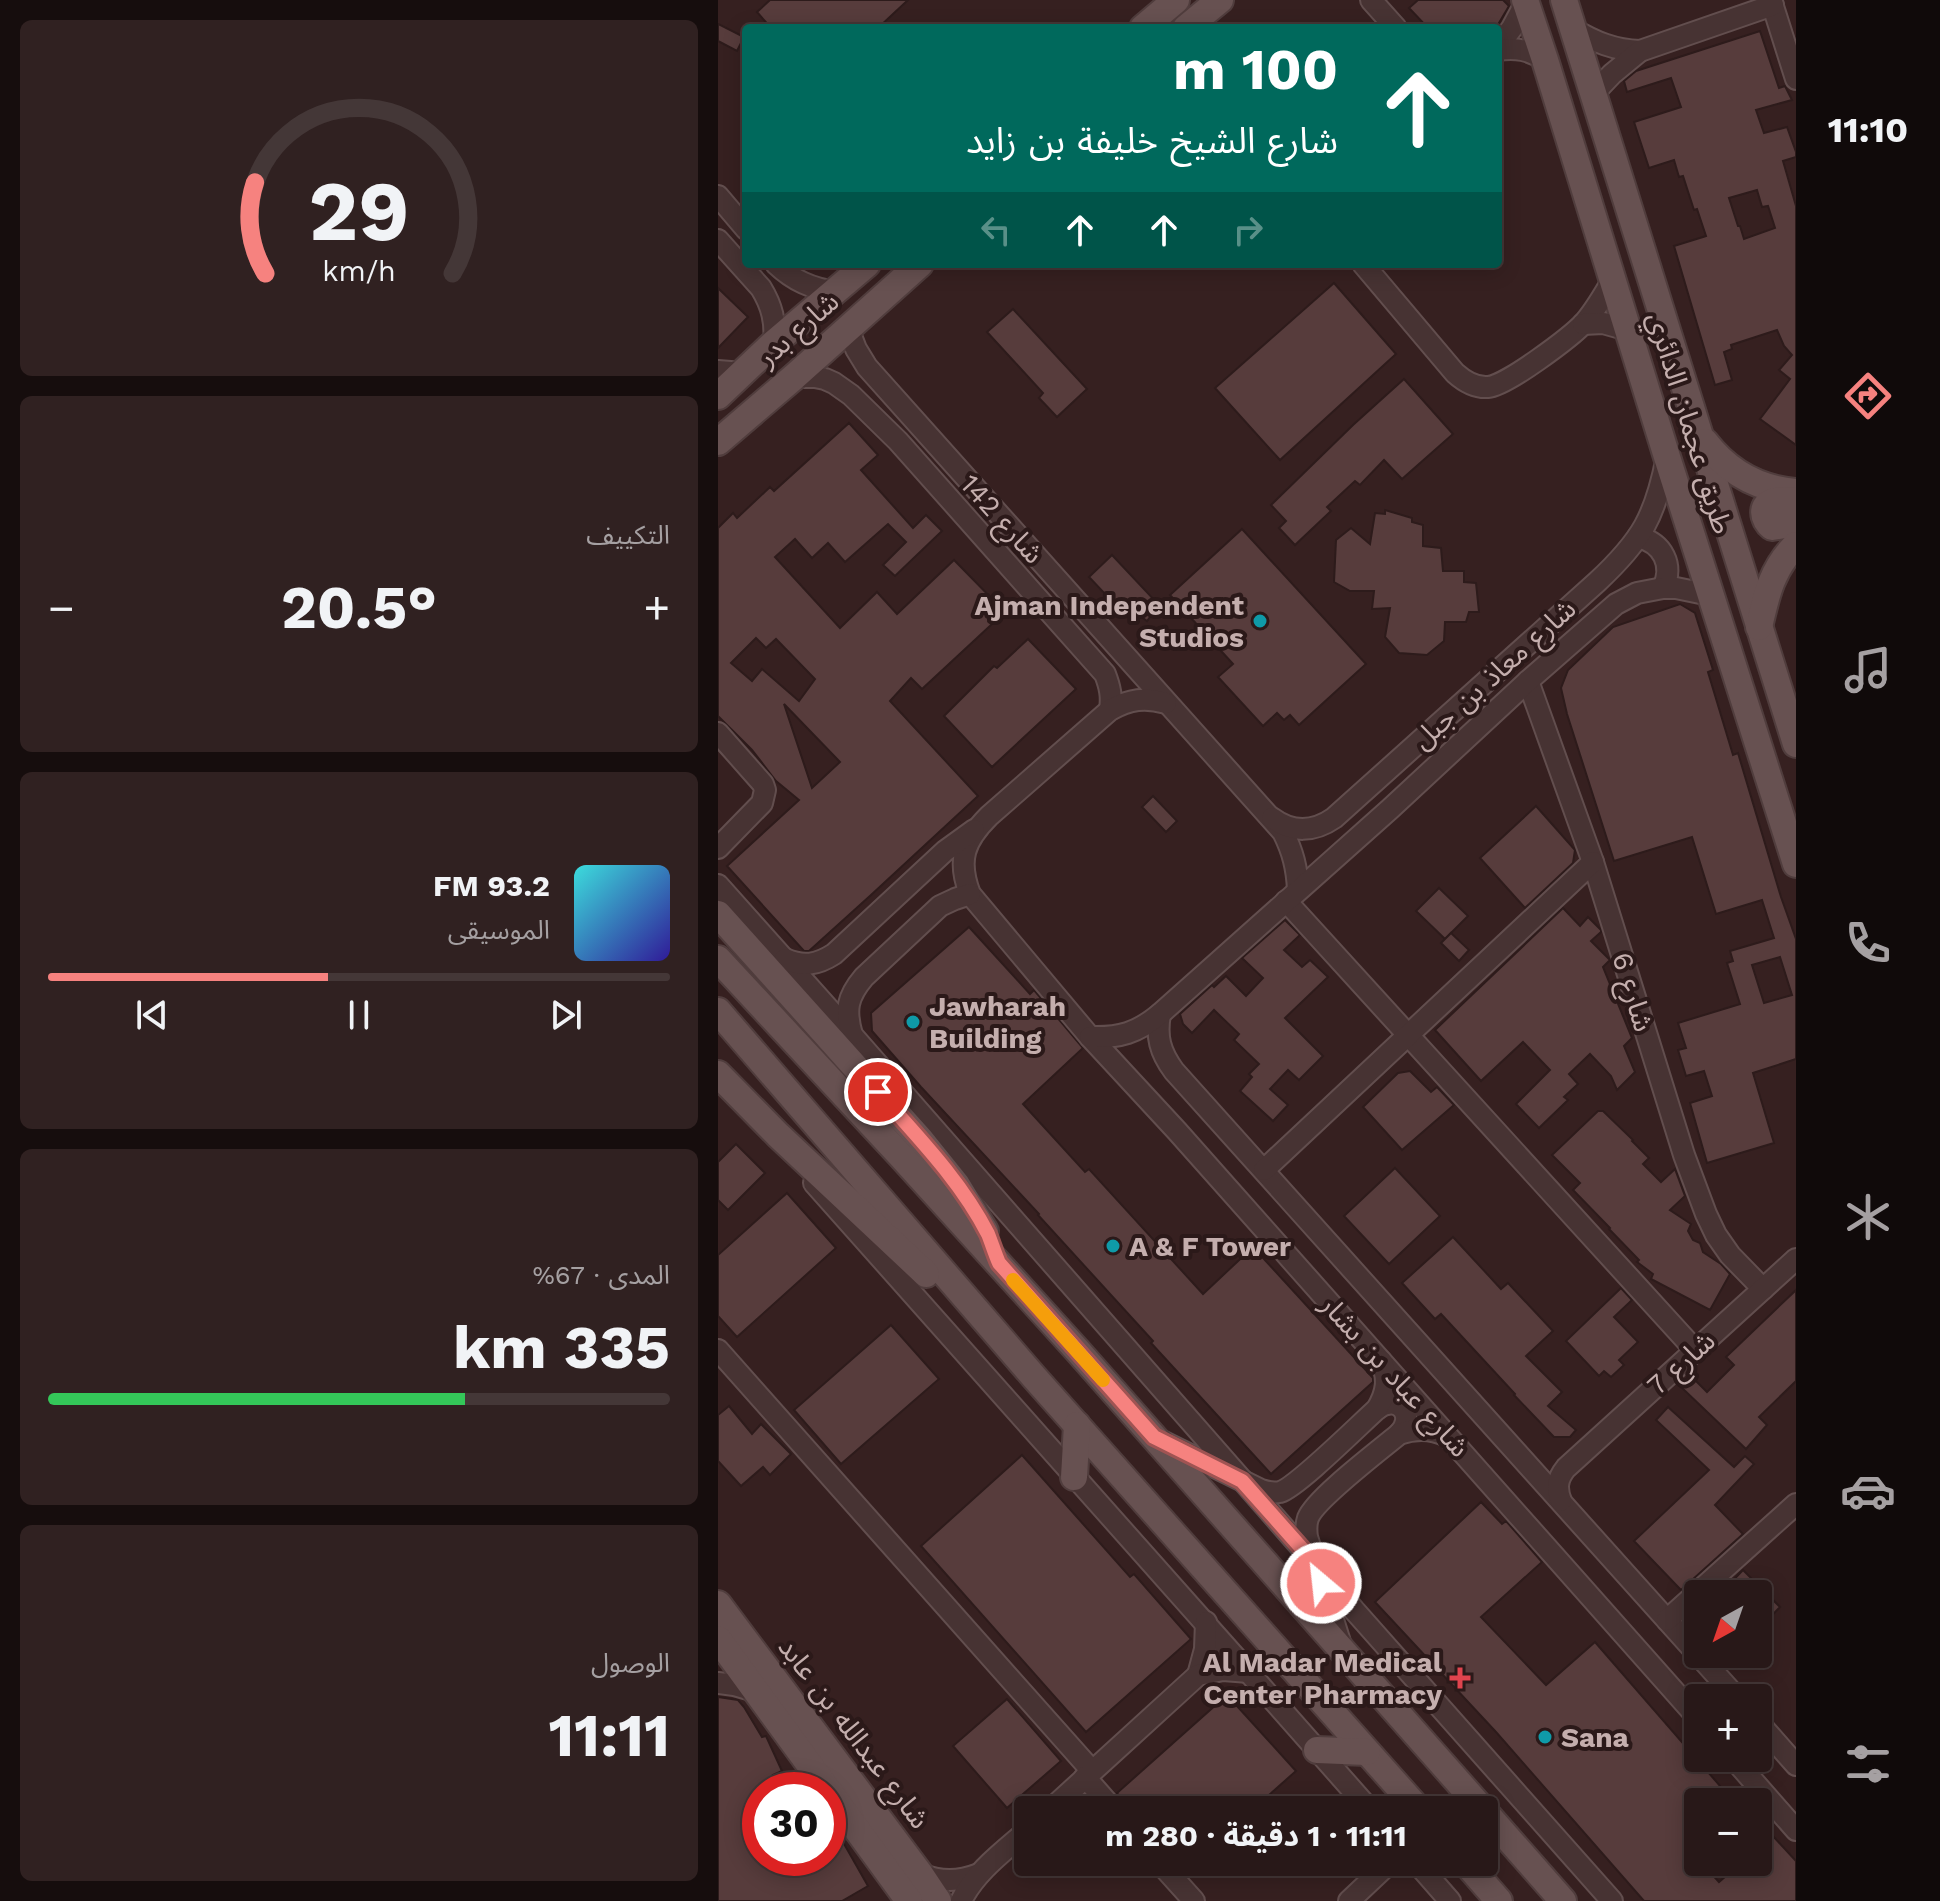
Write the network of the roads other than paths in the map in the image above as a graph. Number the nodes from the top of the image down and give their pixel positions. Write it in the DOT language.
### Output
graph roads {
  1 [pos="1220,0"];
  2 [pos="1371,0"];
  3 [pos="1564,0"];
  4 [pos="1525,1"];
  5 [pos="1170,3"];
  6 [pos="1772,3"];
  7 [pos="1147,24"];
  8 [pos="1191,24"];
  9 [pos="1392,24"];
  10 [pos="1573,29"];
  11 [pos="1502,42"];
  12 [pos="1502,48"];
  13 [pos="1640,51"];
  14 [pos="1545,60"];
  15 [pos="1796,79"];
  16 [pos="1593,94"];
  17 [pos="718,196"];
  18 [pos="742,224"];
  19 [pos="718,240"];
  20 [pos="742,267"];
  21 [pos="743,268"];
  22 [pos="781,268"];
  23 [pos="862,268"];
  24 [pos="916,268"];
  25 [pos="1366,268"];
  26 [pos="1612,281"];
  27 [pos="835,292"];
  28 [pos="1583,324"];
  29 [pos="848,328"];
  30 [pos="1628,330"];
  31 [pos="774,343"];
  32 [pos="731,372"];
  33 [pos="794,377"];
  34 [pos="718,396"];
  35 [pos="916,423"];
  36 [pos="1697,428"];
  37 [pos="898,441"];
  38 [pos="718,442"];
  39 [pos="1667,457"];
  40 [pos="1796,492"];
  41 [pos="1796,500"];
  42 [pos="1796,523"];
  43 [pos="1638,537"];
  44 [pos="1796,545"];
  45 [pos="1663,588"];
  46 [pos="1710,595"];
  47 [pos="1759,627"];
  48 [pos="1106,634"];
  49 [pos="1085,650"];
  50 [pos="1528,681"];
  51 [pos="1166,703"];
  52 [pos="1110,710"];
  53 [pos="718,733"];
  54 [pos="1796,744"];
  55 [pos="1370,787"];
  56 [pos="1390,809"];
  57 [pos="1270,817"];
  58 [pos="977,828"];
  59 [pos="718,848"];
  60 [pos="1593,862"];
  61 [pos="1796,864"];
  62 [pos="718,885"];
  63 [pos="970,894"];
  64 [pos="1292,896"];
  65 [pos="724,921"];
  66 [pos="764,937"];
  67 [pos="783,958"];
  68 [pos="718,959"];
  69 [pos="718,1011"];
  70 [pos="1160,1014"];
  71 [pos="1408,1034"];
  72 [pos="852,1035"];
  73 [pos="1090,1037"];
  74 [pos="719,1076"];
  75 [pos="1208,1109"];
  76 [pos="1177,1131"];
  77 [pos="778,1135"];
  78 [pos="1264,1170"];
  79 [pos="1796,1259"];
  80 [pos="999,1263"];
  81 [pos="1763,1289"];
  82 [pos="718,1350"];
  83 [pos="1695,1350"];
  84 [pos="1381,1361"];
  85 [pos="1034,1377"];
  86 [pos="1377,1409"];
  87 [pos="1077,1425"];
  88 [pos="1399,1434"];
  89 [pos="1154,1437"];
  90 [pos="1450,1438"];
  91 [pos="1566,1468"];
  92 [pos="1533,1469"];
  93 [pos="1074,1477"];
  94 [pos="1242,1481"];
  95 [pos="1561,1501"];
  96 [pos="1796,1504"];
  97 [pos="1313,1561"];
  98 [pos="718,1604"];
  99 [pos="1667,1620"];
  100 [pos="1206,1622"];
  101 [pos="718,1639"];
  102 [pos="1344,1653"];
  103 [pos="1249,1672"];
  104 [pos="1198,1675"];
  105 [pos="718,1683"];
  106 [pos="1724,1684"];
  107 [pos="758,1692"];
  108 [pos="1684,1702"];
  109 [pos="1772,1738"];
  110 [pos="1317,1750"];
  111 [pos="1367,1752"];
  112 [pos="1796,1765"];
  113 [pos="1745,1772"];
  114 [pos="1089,1774"];
  115 [pos="1065,1796"];
  116 [pos="1104,1796"];
  117 [pos="1358,1796"];
  118 [pos="1406,1796"];
  119 [pos="1470,1796"];
  120 [pos="1498,1828"];
  121 [pos="1796,1830"];
  122 [pos="1014,1843"];
  123 [pos="920,1874"];
  124 [pos="979,1874"];
  125 [pos="1172,1876"];
  126 [pos="1375,1876"];
  127 [pos="1428,1876"];
  128 [pos="1477,1876"];
  129 [pos="909,1901"];
  130 [pos="938,1901"];
  131 [pos="961,1901"];
  132 [pos="1194,1901"];
  133 [pos="1349,1901"];
  134 [pos="1450,1901"];
  135 [pos="1499,1901"];
  136 [pos="1563,1901"];
  137 [pos="1612,1901"];
  1 -- 8 [label="main road"];
  2 -- 9 [label="street"];
  3 -- 10 [label="main road, طريق عجمان الدائري"];
  4 -- 11 [label="street"];
  4 -- 14 [label="main road, طريق عجمان الدائري"];
  5 -- 7 [label="main road"];
  6 -- 13 [label="street"];
  6 -- 15 [label="street"];
  10 -- 13 [label="street"];
  10 -- 16 [label="main road, طريق عجمان الدائري"];
  12 -- 14 [label="street"];
  13 -- 16 [label="street"];
  14 -- 26 [label="main road, طريق عجمان الدائري"];
  16 -- 36 [label="main road, طريق عجمان الدائري"];
  17 -- 18 [label="street"];
  19 -- 20 [label="street"];
  21 -- 31 [label="street"];
  22 -- 27 [label="street"];
  23 -- 27 [label="main road, شارع بدر"];
  24 -- 29 [label="main road, شارع بدر"];
  25 -- 28 [label="street"];
  26 -- 28 [label="street"];
  26 -- 30 [label="main road, طريق عجمان الدائري"];
  27 -- 31 [label="main road, شارع بدر"];
  28 -- 30 [label="street"];
  29 -- 33 [label="main road, شارع بدر"];
  29 -- 35 [label="street, شارع 142"];
  30 -- 39 [label="main road, طريق عجمان الدائري"];
  31 -- 32 [label="main road, شارع بدر"];
  32 -- 34 [label="main road, شارع بدر"];
  33 -- 37 [label="street, شارع 142"];
  33 -- 38 [label="main road, شارع بدر"];
  35 -- 37 [label="street"];
  35 -- 48 [label="street, شارع 142"];
  36 -- 40 [label="main road"];
  36 -- 47 [label="main road, طريق عجمان الدائري"];
  37 -- 49 [label="street, شارع 142"];
  39 -- 43 [label="street, شارع معاذ بن جبل"];
  39 -- 46 [label="main road, طريق عجمان الدائري"];
  41 -- 42 [label="main road"];
  43 -- 45 [label="street"];
  43 -- 55 [label="street, شارع معاذ بن جبل"];
  44 -- 47 [label="main road"];
  45 -- 46 [label="street, شارع معاذ بن جبل"];
  45 -- 50 [label="street, شارع معاذ بن جبل"];
  46 -- 61 [label="main road, طريق عجمان الدائري"];
  47 -- 54 [label="main road, طريق عجمان الدائري"];
  48 -- 49 [label="street"];
  48 -- 51 [label="street, شارع 142"];
  49 -- 52 [label="street, شارع 142"];
  50 -- 56 [label="street, شارع معاذ بن جبل"];
  50 -- 60 [label="street, شارع 6"];
  51 -- 52 [label="street"];
  51 -- 57 [label="street"];
  52 -- 58 [label="street"];
  53 -- 59 [label="street"];
  55 -- 56 [label="street"];
  55 -- 57 [label="street, شارع معاذ بن جبل"];
  56 -- 64 [label="street, شارع معاذ بن جبل"];
  57 -- 64 [label="street"];
  58 -- 63 [label="street"];
  58 -- 67 [label="street"];
  60 -- 71 [label="street"];
  60 -- 81 [label="street, شارع 6"];
  62 -- 66 [label="street"];
  63 -- 72 [label="street"];
  63 -- 73 [label="street, شارع عباد بن بشار"];
  64 -- 70 [label="street"];
  64 -- 71 [label="street"];
  65 -- 66 [label="main road"];
  65 -- 80 [label="main road"];
  66 -- 67 [label="street"];
  67 -- 72 [label="street"];
  68 -- 80 [label="main road"];
  69 -- 85 [label="main road"];
  70 -- 73 [label="street"];
  70 -- 75 [label="street, شارع عباد بن بشار"];
  71 -- 78 [label="street"];
  71 -- 83 [label="street"];
  72 -- 94 [label="street"];
  73 -- 76 [label="street, شارع عباد بن بشار"];
  74 -- 77 [label="main road"];
  75 -- 76 [label="street"];
  75 -- 78 [label="street, شارع عباد بن بشار"];
  76 -- 84 [label="street, شارع عباد بن بشار"];
  77 -- 85 [label="main road"];
  77 -- 93 [label="street"];
  78 -- 92 [label="street, شارع عباد بن بشار"];
  79 -- 81 [label="street, شارع 7"];
  80 -- 89 [label="main road"];
  81 -- 83 [label="street, شارع 7"];
  82 -- 114 [label="street"];
  83 -- 91 [label="street, شارع 7"];
  84 -- 86 [label="street"];
  84 -- 90 [label="street, شارع عباد بن بشار"];
  85 -- 87 [label="main road"];
  86 -- 88 [label="street"];
  86 -- 94 [label="street"];
  87 -- 93 [label="main road"];
  87 -- 111 [label="main road"];
  88 -- 90 [label="street"];
  88 -- 97 [label="street"];
  89 -- 94 [label="street"];
  89 -- 102 [label="main road"];
  90 -- 108 [label="street, شارع عباد بن بشار"];
  91 -- 92 [label="street"];
  91 -- 95 [label="street"];
  92 -- 95 [label="street, شارع عباد بن بشار"];
  93 -- 100 [label="street"];
  94 -- 97 [label="street"];
  95 -- 99 [label="street, شارع عباد بن بشار"];
  96 -- 99 [label="street"];
  97 -- 102 [label="street"];
  97 -- 137 [label="street"];
  98 -- 123 [label="main road, شارع عبدالله بن عابد"];
  99 -- 106 [label="street, شارع عباد بن بشار"];
  100 -- 103 [label="street"];
  100 -- 104 [label="street"];
  101 -- 107 [label="main road, شارع عبدالله بن عابد"];
  102 -- 119 [label="main road"];
  103 -- 104 [label="street"];
  103 -- 110 [label="street"];
  104 -- 114 [label="street"];
  105 -- 107 [label="street"];
  107 -- 129 [label="main road, شارع عبدالله بن عابد"];
  109 -- 112 [label="street"];
  110 -- 111 [label="main road"];
  110 -- 117 [label="street"];
  111 -- 118 [label="main road"];
  113 -- 121 [label="street"];
  114 -- 115 [label="street"];
  114 -- 116 [label="street"];
  120 -- 136 [label="main road"];
  122 -- 124 [label="street"];
  123 -- 124 [label="street"];
  123 -- 130 [label="main road, شارع عبدالله بن عابد"];
  124 -- 131 [label="street"];
  125 -- 132 [label="street"];
  126 -- 133 [label="street"];
  127 -- 134 [label="street"];
  128 -- 135 [label="main road"];
}
